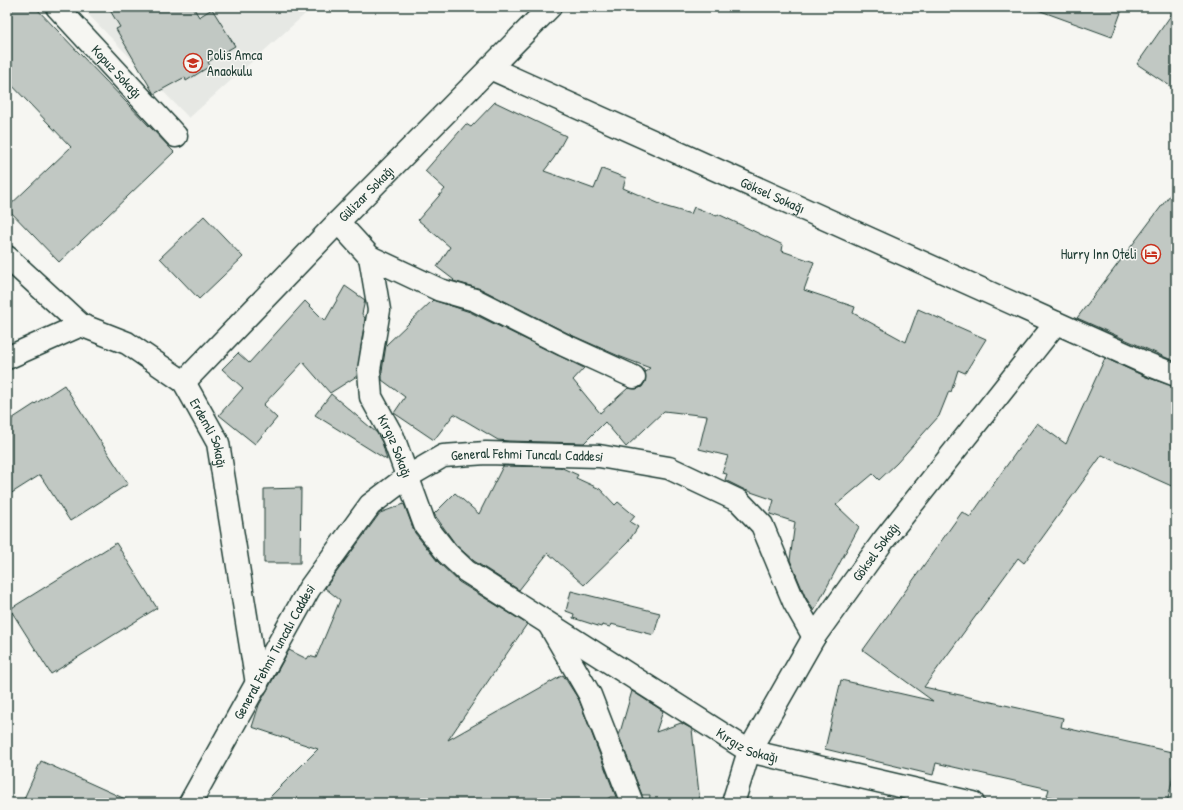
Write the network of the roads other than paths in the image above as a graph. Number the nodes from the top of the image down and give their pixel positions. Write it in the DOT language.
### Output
graph roads {
  1 [pos="58,7"];
  2 [pos="550,7"];
  3 [pos="490,68"];
  4 [pos="176,136"];
  5 [pos="338,222"];
  6 [pos="7,257"];
  7 [pos="370,257"];
  8 [pos="1056,323"];
  9 [pos="81,325"];
  10 [pos="7,358"];
  11 [pos="1176,375"];
  12 [pos="634,377"];
  13 [pos="184,382"];
  14 [pos="407,477"];
  15 [pos="548,623"];
  16 [pos="814,637"];
  17 [pos="257,684"];
  18 [pos="749,751"];
  19 [pos="190,803"];
  20 [pos="632,803"];
  21 [pos="733,803"];
  22 [pos="973,803"];
  1 -- 4 [label="street, Kopuz Sokağı"];
  2 -- 3 [label="street, Gülizar Sokağı"];
  3 -- 5 [label="street, Gülizar Sokağı"];
  3 -- 8 [label="street, Göksel Sokağı"];
  5 -- 7 [label="street"];
  5 -- 13 [label="street, Gülizar Sokağı"];
  6 -- 9 [label="street"];
  7 -- 12 [label="street"];
  7 -- 14 [label="street, Kırgız Sokağı"];
  8 -- 11 [label="street, Göksel Sokağı"];
  8 -- 16 [label="street, Göksel Sokağı"];
  9 -- 10 [label="street"];
  9 -- 13 [label="street, Erdemli Sokağı"];
  13 -- 17 [label="street, Erdemli Sokağı"];
  14 -- 15 [label="street, Kırgız Sokağı"];
  14 -- 16 [label="street, General Fehmi Tuncalı Caddesi"];
  14 -- 17 [label="street, General Fehmi Tuncalı Caddesi"];
  15 -- 18 [label="street, Kırgız Sokağı"];
  15 -- 20 [label="street, Kırgız Sokağı"];
  16 -- 18 [label="street, Göksel Sokağı"];
  17 -- 19 [label="street, General Fehmi Tuncalı Caddesi"];
  18 -- 21 [label="street, Göksel Sokağı"];
  18 -- 22 [label="street, Kırgız Sokağı"];
}
